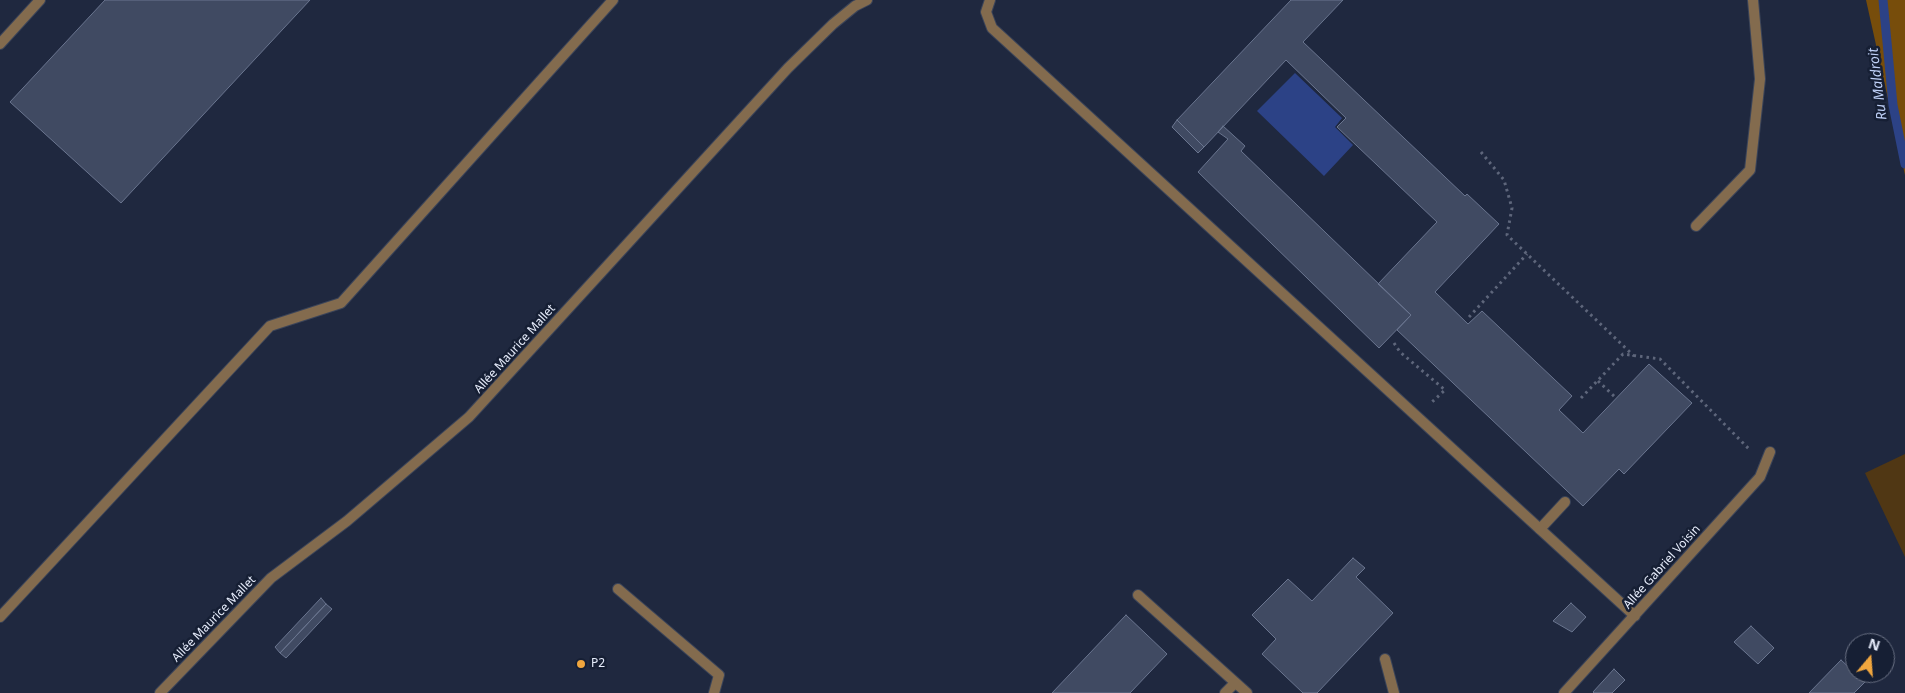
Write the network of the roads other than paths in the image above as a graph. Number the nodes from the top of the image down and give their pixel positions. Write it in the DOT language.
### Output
graph roads {
  1 [pos="40,0"];
  2 [pos="613,0"];
  3 [pos="867,0"];
  4 [pos="990,0"];
  5 [pos="1753,0"];
  6 [pos="0,44"];
  7 [pos="1696,226"];
  8 [pos="1770,452"];
  9 [pos="1565,502"];
  10 [pos="1540,530"];
  11 [pos="618,589"];
  12 [pos="1138,595"];
  13 [pos="1635,616"];
  14 [pos="0,617"];
  15 [pos="1385,659"];
  16 [pos="1235,683"];
  17 [pos="160,693"];
  18 [pos="714,693"];
  19 [pos="1225,693"];
  20 [pos="1247,693"];
  21 [pos="1394,693"];
  22 [pos="1564,693"];
  1 -- 6 [label="street"];
  2 -- 14 [label="street"];
  3 -- 17 [label="street, Allée Maurice Mallet"];
  4 -- 10 [label="street"];
  5 -- 7 [label="street"];
  8 -- 13 [label="street, Allée Gabriel Voisin"];
  9 -- 10 [label="street"];
  10 -- 13 [label="street"];
  11 -- 18 [label="street"];
  12 -- 16 [label="street"];
  13 -- 22 [label="street, Allée Gabriel Voisin"];
  15 -- 21 [label="street"];
  16 -- 19 [label="street"];
  16 -- 20 [label="street"];
}
